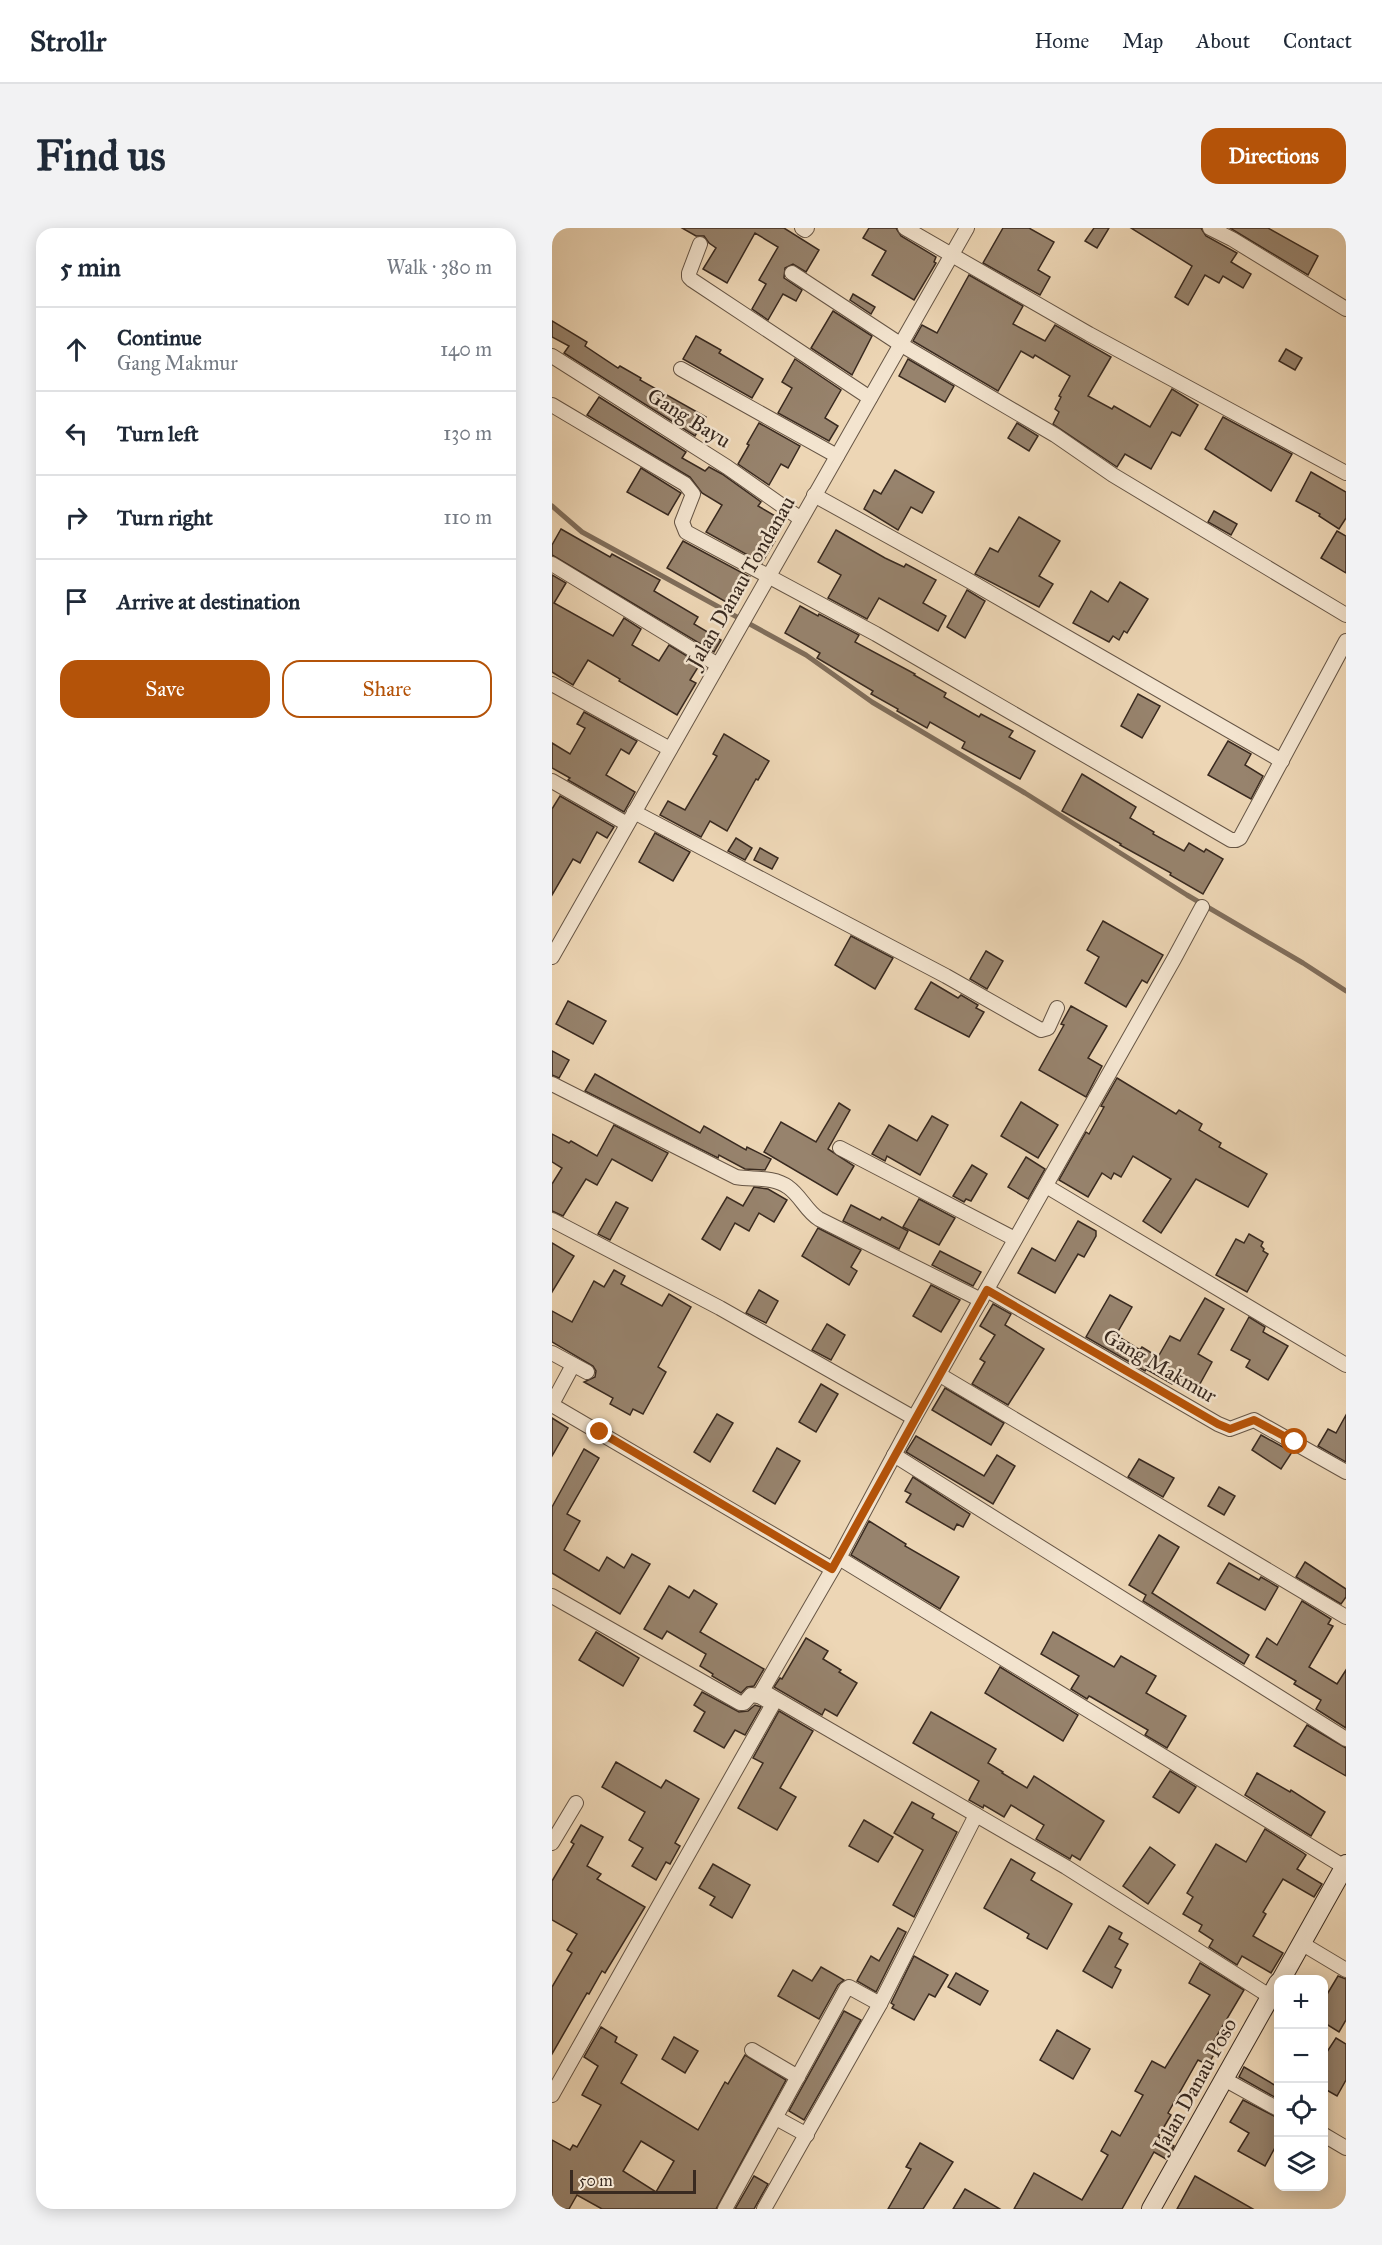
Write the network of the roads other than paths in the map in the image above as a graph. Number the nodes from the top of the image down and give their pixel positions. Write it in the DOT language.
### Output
graph roads {
  1 [pos="802,228"];
  2 [pos="807,228"];
  3 [pos="905,228"];
  4 [pos="967,228"];
  5 [pos="1210,228"];
  6 [pos="700,244"];
  7 [pos="952,254"];
  8 [pos="792,273"];
  9 [pos="1346,309"];
  10 [pos="900,344"];
  11 [pos="552,356"];
  12 [pos="681,369"];
  13 [pos="870,398"];
  14 [pos="552,405"];
  15 [pos="837,456"];
  16 [pos="1346,473"];
  17 [pos="814,495"];
  18 [pos="801,519"];
  19 [pos="552,564"];
  20 [pos="768,577"];
  21 [pos="1346,615"];
  22 [pos="1346,641"];
  23 [pos="718,665"];
  24 [pos="552,684"];
  25 [pos="670,749"];
  26 [pos="1282,762"];
  27 [pos="552,781"];
  28 [pos="631,818"];
  29 [pos="1202,907"];
  30 [pos="552,957"];
  31 [pos="1057,1008"];
  32 [pos="552,1084"];
  33 [pos="840,1148"];
  34 [pos="1046,1186"];
  35 [pos="552,1220"];
  36 [pos="1015,1239"];
  37 [pos="984,1295"];
  38 [pos="552,1353"];
  39 [pos="573,1365"];
  40 [pos="1346,1365"];
  41 [pos="587,1372"];
  42 [pos="940,1375"];
  43 [pos="552,1405"];
  44 [pos="914,1418"];
  45 [pos="894,1455"];
  46 [pos="1346,1472"];
  47 [pos="836,1564"];
  48 [pos="552,1596"];
  49 [pos="1346,1617"];
  50 [pos="760,1693"];
  51 [pos="1346,1739"];
  52 [pos="576,1803"];
  53 [pos="976,1815"];
  54 [pos="552,1842"];
  55 [pos="1345,1866"];
  56 [pos="1301,1942"];
  57 [pos="1346,1970"];
  58 [pos="1283,1975"];
  59 [pos="1274,1984"];
  60 [pos="1274,1991"];
  61 [pos="880,2004"];
  62 [pos="752,2050"];
  63 [pos="798,2077"];
  64 [pos="1224,2079"];
  65 [pos="552,2095"];
  66 [pos="1274,2107"];
  67 [pos="776,2118"];
  68 [pos="807,2135"];
  69 [pos="1327,2137"];
  70 [pos="1346,2148"];
  71 [pos="725,2209"];
  72 [pos="764,2209"];
  73 [pos="1151,2209"];
  1 -- 2 [label="street"];
  3 -- 7 [label="street"];
  4 -- 7 [label="street, Jalan Danau Tondanau"];
  5 -- 9 [label="street"];
  6 -- 13 [label="street"];
  7 -- 10 [label="street, Jalan Danau Tondanau"];
  7 -- 16 [label="street"];
  8 -- 10 [label="street"];
  10 -- 13 [label="street, Jalan Danau Tondanau"];
  10 -- 21 [label="street"];
  11 -- 18 [label="street, Gang Bayu"];
  12 -- 15 [label="street"];
  13 -- 15 [label="street, Jalan Danau Tondanau"];
  14 -- 20 [label="street"];
  15 -- 17 [label="street, Jalan Danau Tondanau"];
  17 -- 18 [label="street, Jalan Danau Tondanau"];
  17 -- 26 [label="street"];
  18 -- 20 [label="street, Jalan Danau Tondanau"];
  19 -- 23 [label="street"];
  20 -- 23 [label="street, Jalan Danau Tondanau"];
  20 -- 26 [label="street"];
  22 -- 26 [label="street"];
  23 -- 25 [label="street, Jalan Danau Tondanau"];
  24 -- 25 [label="street"];
  25 -- 28 [label="street, Jalan Danau Tondanau"];
  27 -- 28 [label="street"];
  28 -- 30 [label="street, Jalan Danau Tondanau"];
  28 -- 31 [label="street"];
  29 -- 34 [label="street"];
  32 -- 37 [label="street"];
  33 -- 36 [label="street"];
  34 -- 36 [label="street"];
  34 -- 40 [label="street"];
  35 -- 44 [label="street"];
  36 -- 37 [label="street"];
  37 -- 42 [label="street"];
  37 -- 46 [label="street, Gang Makmur"];
  38 -- 39 [label="street"];
  39 -- 41 [label="street"];
  39 -- 43 [label="street"];
  42 -- 44 [label="street"];
  42 -- 49 [label="street"];
  43 -- 47 [label="street"];
  44 -- 45 [label="street"];
  45 -- 47 [label="street"];
  45 -- 51 [label="street"];
  47 -- 50 [label="street"];
  47 -- 55 [label="street"];
  48 -- 50 [label="street"];
  50 -- 53 [label="street"];
  50 -- 65 [label="street"];
  52 -- 54 [label="street"];
  53 -- 59 [label="street"];
  53 -- 61 [label="street"];
  55 -- 56 [label="street, Jalan Danau Poso"];
  56 -- 57 [label="street"];
  56 -- 58 [label="street, Jalan Danau Poso"];
  60 -- 64 [label="street, Jalan Danau Poso"];
  61 -- 63 [label="street"];
  61 -- 68 [label="street"];
  62 -- 63 [label="street"];
  63 -- 67 [label="street"];
  64 -- 66 [label="street"];
  64 -- 73 [label="street, Jalan Danau Poso"];
  67 -- 68 [label="street"];
  67 -- 71 [label="street"];
  68 -- 72 [label="street"];
  69 -- 70 [label="street"];
}
